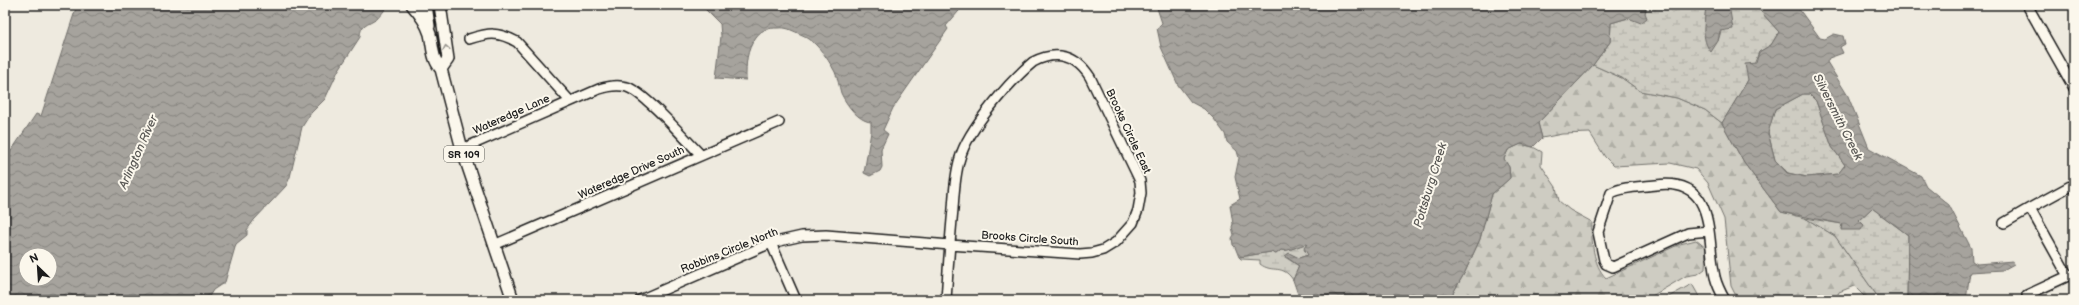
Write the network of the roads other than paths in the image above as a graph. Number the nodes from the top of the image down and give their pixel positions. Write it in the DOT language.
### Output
graph roads {
  1 [pos="412,5"];
  2 [pos="427,5"];
  3 [pos="440,5"];
  4 [pos="2027,5"];
  5 [pos="442,25"];
  6 [pos="430,33"];
  7 [pos="469,39"];
  8 [pos="441,70"];
  9 [pos="2074,88"];
  10 [pos="570,102"];
  11 [pos="779,122"];
  12 [pos="462,149"];
  13 [pos="701,155"];
  14 [pos="2074,184"];
  15 [pos="2030,208"];
  16 [pos="2004,222"];
  17 [pos="1709,231"];
  18 [pos="1126,232"];
  19 [pos="771,244"];
  20 [pos="950,245"];
  21 [pos="494,246"];
  22 [pos="2071,276"];
  23 [pos="2027,295"];
  24 [pos="513,300"];
  25 [pos="640,300"];
  26 [pos="796,300"];
  27 [pos="946,300"];
  28 [pos="1725,300"];
  1 -- 6 [label="main road"];
  2 -- 5 [label="main road"];
  2 -- 6 [label="main road, SR 109"];
  3 -- 5 [label="main road"];
  4 -- 9 [label="street"];
  8 -- 5 [label="main road, one-way"];
  6 -- 8 [label="main road, SR 109"];
  7 -- 10 [label="street"];
  8 -- 12 [label="main road, SR 109"];
  10 -- 12 [label="street, Wateredge Lane"];
  10 -- 13 [label="street, Wateredge Lane"];
  11 -- 13 [label="street, Wateredge Drive South"];
  12 -- 21 [label="main road, SR 109"];
  13 -- 21 [label="street, Wateredge Drive South"];
  14 -- 15 [label="street"];
  15 -- 16 [label="street"];
  15 -- 22 [label="street"];
  17 -- 17 [label="street"];
  17 -- 28 [label="street"];
  18 -- 20 [label="street, Brooks Circle South"];
  18 -- 20 [label="street, Brooks Circle East"];
  19 -- 20 [label="street, Robbins Circle North"];
  19 -- 25 [label="street, Robbins Circle North"];
  19 -- 26 [label="street"];
  20 -- 27 [label="street"];
  21 -- 24 [label="main road, SR 109"];
  22 -- 23 [label="street"];
}
